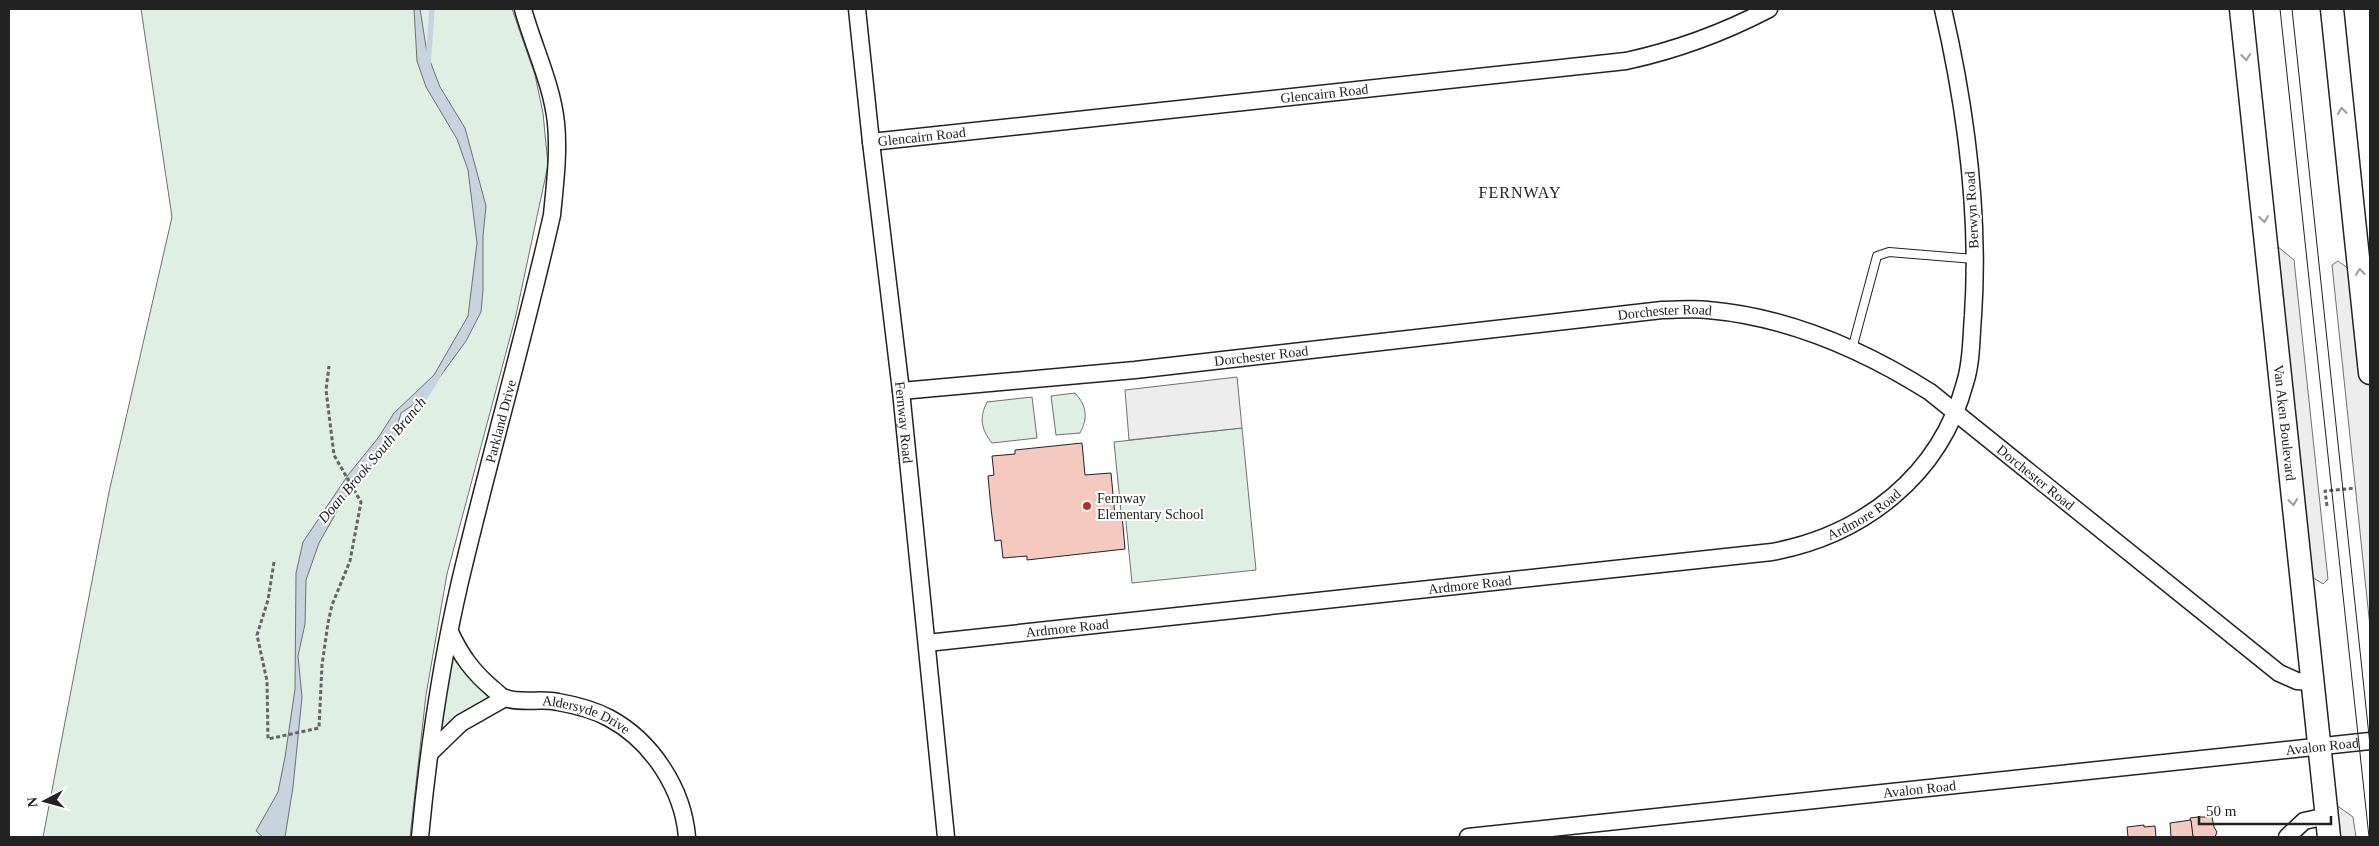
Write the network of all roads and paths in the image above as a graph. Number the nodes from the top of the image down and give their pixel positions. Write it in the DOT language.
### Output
graph roads {
  1 [pos="523,9"];
  2 [pos="857,9"];
  3 [pos="1769,9"];
  4 [pos="1942,9"];
  5 [pos="2241,9"];
  6 [pos="2332,9"];
  7 [pos="871,142"];
  8 [pos="1974,259"];
  9 [pos="1852,349"];
  10 [pos="329,366"];
  11 [pos="2370,373"];
  12 [pos="901,391"];
  13 [pos="1955,411"];
  14 [pos="2356,488"];
  15 [pos="2327,506"];
  16 [pos="274,562"];
  17 [pos="450,632"];
  18 [pos="927,643"];
  19 [pos="2312,682"];
  20 [pos="505,698"];
  21 [pos="2370,741"];
  22 [pos="2319,746"];
  23 [pos="430,753"];
  24 [pos="2328,827"];
  25 [pos="420,837"];
  26 [pos="687,837"];
  27 [pos="946,837"];
  28 [pos="1468,837"];
  29 [pos="2287,837"];
  1 -- 17 [label="street, Parkland Drive"];
  2 -- 7 [label="street, Fernway Road"];
  3 -- 7 [label="street, Glencairn Road"];
  4 -- 8 [label="street, Berwyn Road"];
  5 -- 19 [label="main road, Van Aken Boulevard, one-way"];
  11 -- 6 [label="main road, one-way"];
  7 -- 12 [label="street, Fernway Road"];
  8 -- 9 [label="lane"];
  8 -- 13 [label="street, Berwyn Road"];
  9 -- 12 [label="street, Dorchester Road"];
  9 -- 13 [label="street, Dorchester Road"];
  10 -- 16 [label="path"];
  12 -- 18 [label="street, Fernway Road"];
  13 -- 18 [label="street, Ardmore Road"];
  13 -- 19 [label="street, Dorchester Road"];
  14 -- 15 [label="path"];
  17 -- 20 [label="street"];
  17 -- 23 [label="street, Parkland Drive"];
  18 -- 27 [label="street, Fernway Road"];
  19 -- 22 [label="main road, Van Aken Boulevard"];
  20 -- 23 [label="street"];
  20 -- 26 [label="street, Aldersyde Drive"];
  21 -- 22 [label="street, Avalon Road"];
  22 -- 24 [label="main road, Van Aken Boulevard"];
  22 -- 28 [label="street, Avalon Road"];
  23 -- 25 [label="street, Parkland Drive"];
  24 -- 29 [label="street"];
}
